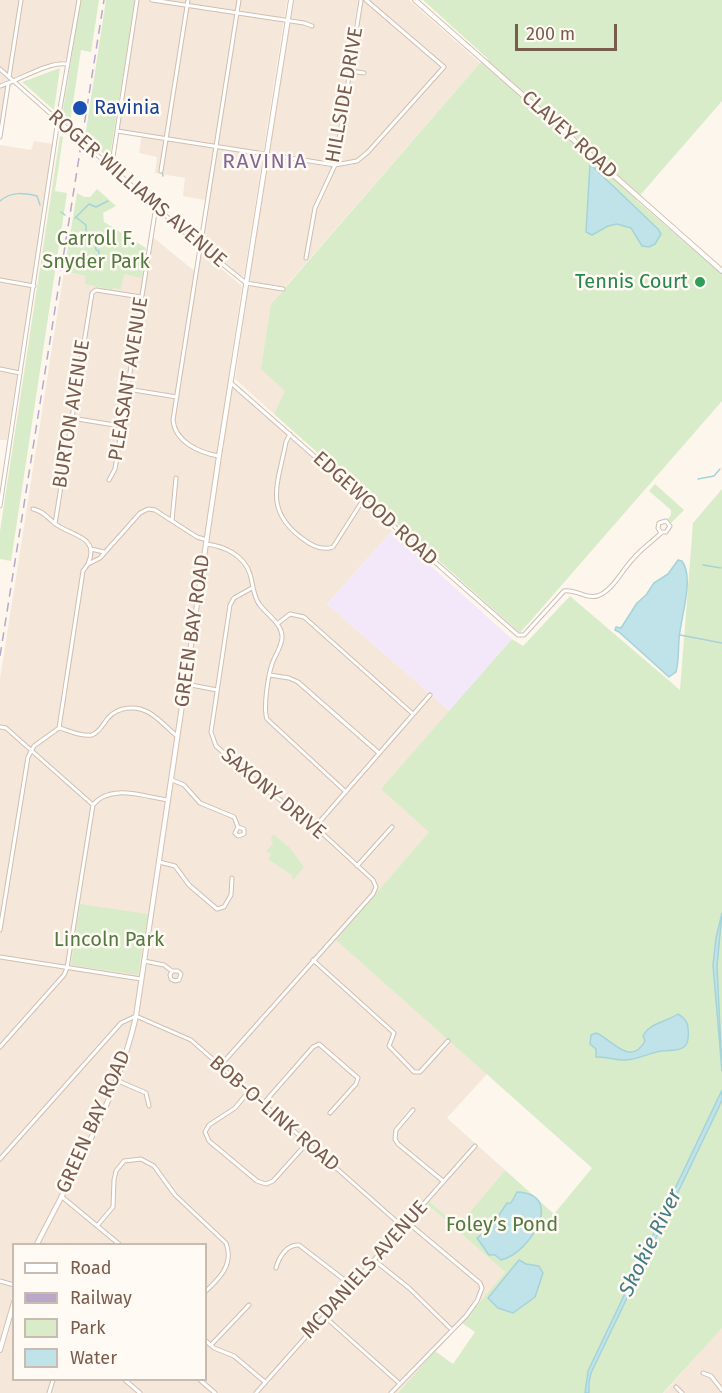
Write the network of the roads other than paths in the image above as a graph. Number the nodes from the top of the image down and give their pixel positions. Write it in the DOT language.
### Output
graph roads {
  1 [pos="21,0"];
  2 [pos="79,0"];
  3 [pos="137,0"];
  4 [pos="152,0"];
  5 [pos="188,0"];
  6 [pos="239,0"];
  7 [pos="291,0"];
  8 [pos="361,0"];
  9 [pos="366,0"];
  10 [pos="415,0"];
  11 [pos="187,6"];
  12 [pos="237,14"];
  13 [pos="287,22"];
  14 [pos="312,26"];
  15 [pos="67,64"];
  16 [pos="0,69"];
  17 [pos="350,71"];
  18 [pos="364,73"];
  19 [pos="9,77"];
  20 [pos="14,82"];
  21 [pos="8,85"];
  22 [pos="0,86"];
  23 [pos="58,120"];
  24 [pos="117,130"];
  25 [pos="0,137"];
  26 [pos="166,138"];
  27 [pos="216,146"];
  28 [pos="266,155"];
  29 [pos="108,164"];
  30 [pos="335,165"];
  31 [pos="161,171"];
  32 [pos="156,206"];
  33 [pos="201,246"];
  34 [pos="306,258"];
  35 [pos="722,271"];
  36 [pos="0,280"];
  37 [pos="246,283"];
  38 [pos="34,286"];
  39 [pos="284,289"];
  40 [pos="141,297"];
  41 [pos="0,369"];
  42 [pos="20,373"];
  43 [pos="230,382"];
  44 [pos="127,389"];
  45 [pos="177,397"];
  46 [pos="71,418"];
  47 [pos="121,426"];
  48 [pos="290,434"];
  49 [pos="219,456"];
  50 [pos="176,478"];
  51 [pos="109,480"];
  52 [pos="1,488"];
  53 [pos="363,500"];
  54 [pos="0,506"];
  55 [pos="33,509"];
  56 [pos="172,521"];
  57 [pos="55,524"];
  58 [pos="661,532"];
  59 [pos="206,542"];
  60 [pos="91,549"];
  61 [pos="104,552"];
  62 [pos="88,564"];
  63 [pos="252,588"];
  64 [pos="277,624"];
  65 [pos="270,675"];
  66 [pos="186,684"];
  67 [pos="217,690"];
  68 [pos="430,695"];
  69 [pos="413,714"];
  70 [pos="1,727"];
  71 [pos="59,728"];
  72 [pos="177,736"];
  73 [pos="30,751"];
  74 [pos="379,753"];
  75 [pos="171,780"];
  76 [pos="346,792"];
  77 [pos="168,800"];
  78 [pos="93,805"];
  79 [pos="238,827"];
  80 [pos="314,827"];
  81 [pos="392,827"];
  82 [pos="159,862"];
  83 [pos="357,866"];
  84 [pos="232,878"];
  85 [pos="0,930"];
  86 [pos="0,957"];
  87 [pos="313,960"];
  88 [pos="144,961"];
  89 [pos="67,968"];
  90 [pos="172,971"];
  91 [pos="141,979"];
  92 [pos="136,1016"];
  93 [pos="448,1041"];
  94 [pos="0,1047"];
  95 [pos="220,1066"];
  96 [pos="116,1080"];
  97 [pos="249,1091"];
  98 [pos="263,1104"];
  99 [pos="149,1106"];
  100 [pos="413,1110"];
  101 [pos="330,1113"];
  102 [pos="307,1143"];
  103 [pos="475,1146"];
  104 [pos="0,1159"];
  105 [pos="444,1182"];
  106 [pos="61,1196"];
  107 [pos="408,1222"];
  108 [pos="98,1226"];
  109 [pos="403,1227"];
  110 [pos="38,1243"];
  111 [pos="117,1243"];
  112 [pos="374,1260"];
  113 [pos="276,1268"];
  114 [pos="351,1285"];
  115 [pos="207,1290"];
  116 [pos="249,1305"];
  117 [pos="12,1309"];
  118 [pos="324,1316"];
  119 [pos="450,1328"];
  120 [pos="207,1342"];
  121 [pos="210,1346"];
  122 [pos="0,1350"];
  123 [pos="704,1373"];
  124 [pos="126,1381"];
  125 [pos="201,1381"];
  126 [pos="266,1382"];
  127 [pos="399,1383"];
  128 [pos="676,1388"];
  129 [pos="722,1390"];
  130 [pos="140,1393"];
  131 [pos="215,1393"];
  132 [pos="256,1393"];
  133 [pos="391,1393"];
  134 [pos="682,1393"];
  1 -- 19 [label="street"];
  2 -- 15 [label="street"];
  3 -- 24 [label="street"];
  4 -- 11 [label="street"];
  5 -- 11 [label="street"];
  6 -- 12 [label="street"];
  7 -- 13 [label="main road, GREEN BAY ROAD"];
  8 -- 17 [label="street, HILLSIDE DRIVE"];
  9 -- 30 [label="street"];
  10 -- 35 [label="main road, CLAVEY ROAD"];
  11 -- 12 [label="street"];
  11 -- 26 [label="street"];
  12 -- 13 [label="street"];
  12 -- 27 [label="street"];
  13 -- 14 [label="street"];
  13 -- 28 [label="main road, GREEN BAY ROAD"];
  15 -- 20 [label="street"];
  15 -- 23 [label="street"];
  16 -- 19 [label="street, ROGER WILLIAMS AVENUE"];
  17 -- 18 [label="street"];
  17 -- 30 [label="street, HILLSIDE DRIVE"];
  19 -- 20 [label="street, ROGER WILLIAMS AVENUE"];
  20 -- 21 [label="street"];
  20 -- 23 [label="street, ROGER WILLIAMS AVENUE"];
  21 -- 22 [label="street"];
  21 -- 25 [label="street"];
  23 -- 29 [label="street, ROGER WILLIAMS AVENUE"];
  23 -- 38 [label="street"];
  24 -- 26 [label="street"];
  24 -- 29 [label="street"];
  26 -- 27 [label="street"];
  26 -- 31 [label="street"];
  27 -- 28 [label="street"];
  27 -- 33 [label="street"];
  28 -- 30 [label="street"];
  28 -- 37 [label="main road, GREEN BAY ROAD"];
  29 -- 32 [label="street, ROGER WILLIAMS AVENUE"];
  30 -- 34 [label="street, HILLSIDE DRIVE"];
  32 -- 33 [label="street, ROGER WILLIAMS AVENUE"];
  32 -- 40 [label="street, PLEASANT AVENUE"];
  33 -- 37 [label="street, ROGER WILLIAMS AVENUE"];
  33 -- 45 [label="street"];
  36 -- 38 [label="street"];
  37 -- 39 [label="street"];
  37 -- 43 [label="main road, GREEN BAY ROAD"];
  38 -- 42 [label="street"];
  40 -- 44 [label="street, PLEASANT AVENUE"];
  40 -- 46 [label="street, BURTON AVENUE"];
  41 -- 42 [label="street"];
  42 -- 52 [label="street"];
  43 -- 48 [label="street, EDGEWOOD ROAD"];
  43 -- 49 [label="main road, GREEN BAY ROAD"];
  44 -- 45 [label="street"];
  44 -- 47 [label="street, PLEASANT AVENUE"];
  45 -- 49 [label="street"];
  46 -- 47 [label="street"];
  46 -- 57 [label="street, BURTON AVENUE"];
  47 -- 51 [label="street, PLEASANT AVENUE"];
  48 -- 53 [label="street, EDGEWOOD ROAD"];
  48 -- 53 [label="street"];
  49 -- 59 [label="main road, GREEN BAY ROAD"];
  50 -- 56 [label="street"];
  52 -- 54 [label="street"];
  53 -- 58 [label="street, EDGEWOOD ROAD"];
  55 -- 57 [label="street"];
  56 -- 59 [label="street"];
  56 -- 61 [label="street"];
  57 -- 60 [label="street"];
  59 -- 63 [label="street"];
  59 -- 66 [label="main road, GREEN BAY ROAD"];
  60 -- 61 [label="street"];
  60 -- 62 [label="street"];
  61 -- 62 [label="street"];
  62 -- 71 [label="street"];
  63 -- 64 [label="street"];
  63 -- 67 [label="street, SAXONY DRIVE"];
  64 -- 65 [label="street"];
  64 -- 69 [label="street"];
  65 -- 74 [label="street"];
  65 -- 76 [label="street"];
  66 -- 67 [label="street"];
  66 -- 72 [label="main road, GREEN BAY ROAD"];
  67 -- 80 [label="street, SAXONY DRIVE"];
  68 -- 69 [label="street"];
  69 -- 74 [label="street"];
  70 -- 73 [label="street"];
  71 -- 72 [label="street"];
  71 -- 73 [label="street"];
  72 -- 75 [label="main road, GREEN BAY ROAD"];
  73 -- 78 [label="street"];
  73 -- 85 [label="street"];
  74 -- 76 [label="street"];
  75 -- 77 [label="main road, GREEN BAY ROAD"];
  75 -- 79 [label="street"];
  76 -- 80 [label="street"];
  77 -- 78 [label="street"];
  77 -- 82 [label="main road, GREEN BAY ROAD"];
  78 -- 89 [label="street"];
  80 -- 83 [label="street, SAXONY DRIVE"];
  81 -- 83 [label="street"];
  82 -- 84 [label="street"];
  82 -- 88 [label="main road, GREEN BAY ROAD"];
  83 -- 87 [label="street, SAXONY DRIVE"];
  86 -- 89 [label="street"];
  87 -- 93 [label="street"];
  87 -- 95 [label="street"];
  88 -- 90 [label="street"];
  88 -- 91 [label="main road, GREEN BAY ROAD"];
  89 -- 91 [label="street"];
  89 -- 94 [label="street"];
  91 -- 92 [label="main road, GREEN BAY ROAD"];
  92 -- 95 [label="street, BOB-O-LINK ROAD"];
  92 -- 96 [label="main road, GREEN BAY ROAD"];
  92 -- 104 [label="street"];
  95 -- 97 [label="street, BOB-O-LINK ROAD"];
  96 -- 99 [label="street"];
  96 -- 106 [label="main road, GREEN BAY ROAD"];
  97 -- 98 [label="street, BOB-O-LINK ROAD"];
  97 -- 102 [label="street"];
  98 -- 101 [label="street"];
  98 -- 102 [label="street, BOB-O-LINK ROAD"];
  100 -- 105 [label="street"];
  102 -- 109 [label="street, BOB-O-LINK ROAD"];
  103 -- 105 [label="street, MCDANIELS AVENUE"];
  105 -- 107 [label="street, MCDANIELS AVENUE"];
  106 -- 108 [label="street"];
  106 -- 110 [label="main road, GREEN BAY ROAD"];
  107 -- 109 [label="street, MCDANIELS AVENUE"];
  107 -- 127 [label="street"];
  108 -- 111 [label="street"];
  108 -- 115 [label="street"];
  109 -- 112 [label="street, MCDANIELS AVENUE"];
  112 -- 114 [label="street, MCDANIELS AVENUE"];
  112 -- 119 [label="street"];
  113 -- 114 [label="street"];
  114 -- 118 [label="street, MCDANIELS AVENUE"];
  116 -- 121 [label="street"];
  117 -- 122 [label="main road"];
  118 -- 126 [label="street, MCDANIELS AVENUE"];
  118 -- 127 [label="street"];
  120 -- 121 [label="street"];
  121 -- 126 [label="street"];
  123 -- 129 [label="street"];
  124 -- 130 [label="street"];
  125 -- 131 [label="street"];
  126 -- 132 [label="street, MCDANIELS AVENUE"];
  127 -- 133 [label="street"];
  128 -- 134 [label="street"];
}
